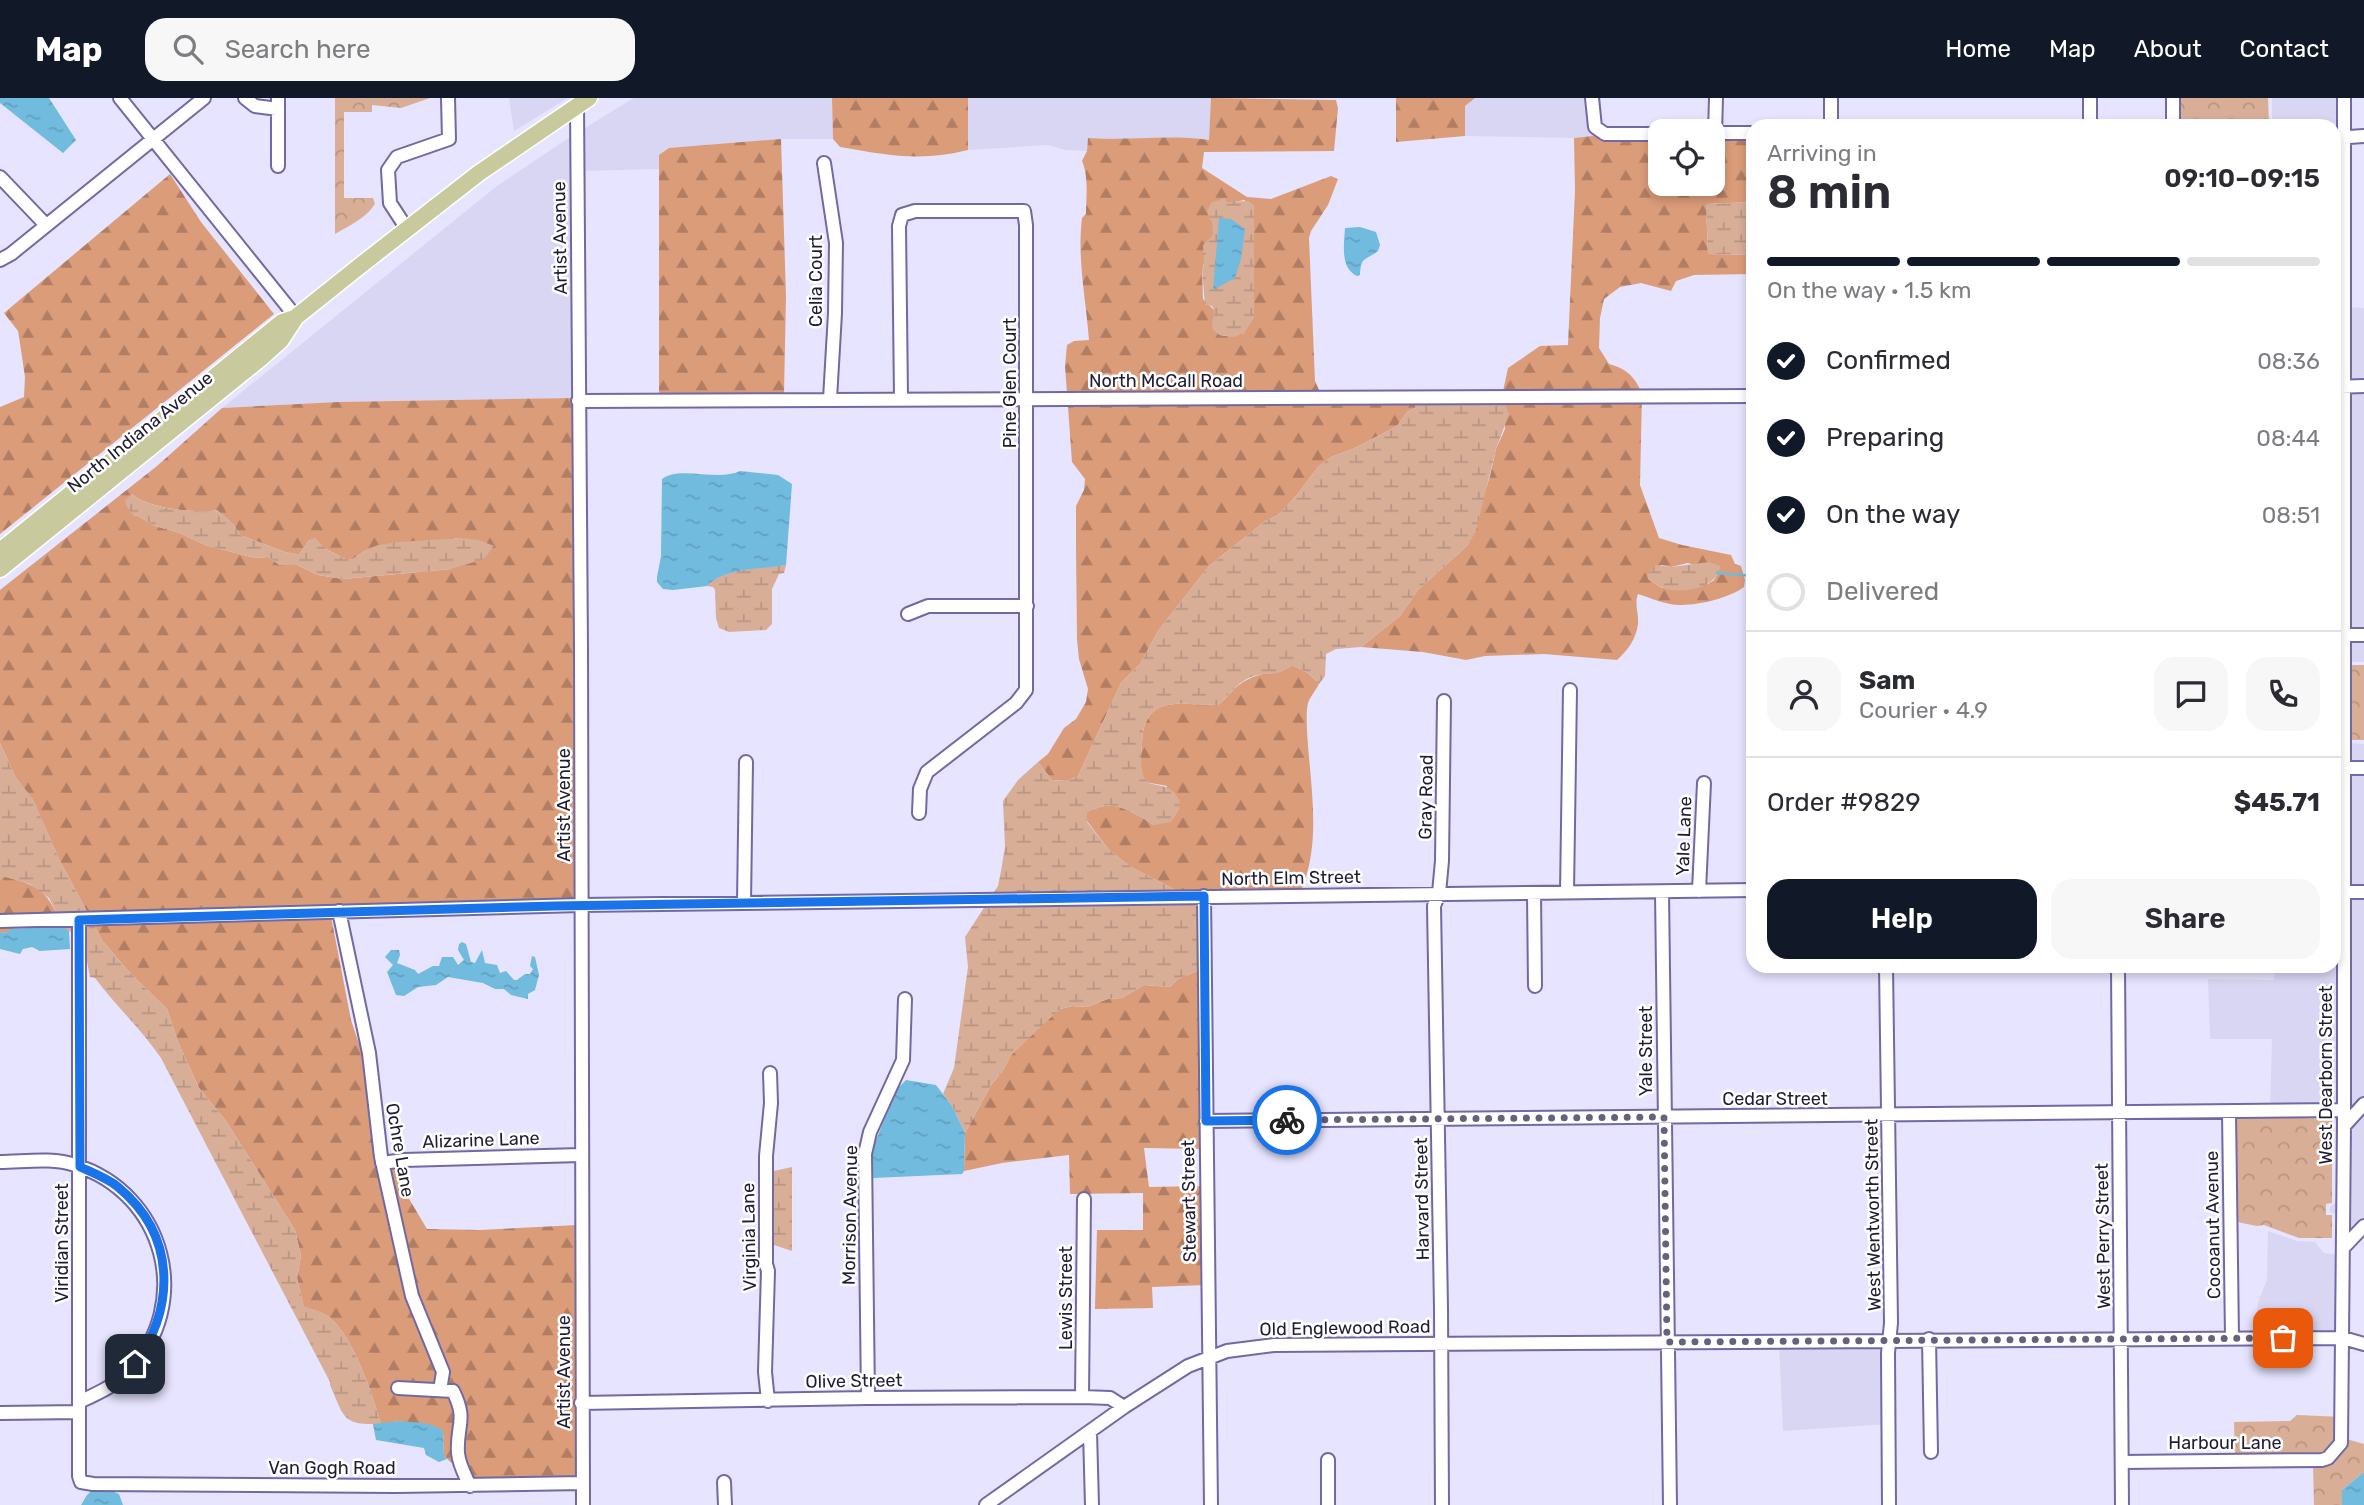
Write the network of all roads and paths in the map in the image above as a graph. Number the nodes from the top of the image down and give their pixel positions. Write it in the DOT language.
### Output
graph roads {
  1 [pos="120,98"];
  2 [pos="204,98"];
  3 [pos="245,98"];
  4 [pos="448,98"];
  5 [pos="1592,98"];
  6 [pos="1716,98"];
  7 [pos="1831,98"];
  8 [pos="2090,98"];
  9 [pos="2174,98"];
  10 [pos="2344,98"];
  11 [pos="583,101"];
  12 [pos="278,104"];
  13 [pos="1715,119"];
  14 [pos="1831,119"];
  15 [pos="2090,119"];
  16 [pos="2173,119"];
  17 [pos="2341,125"];
  18 [pos="1746,133"];
  19 [pos="1648,134"];
  20 [pos="1725,134"];
  21 [pos="2364,136"];
  22 [pos="154,139"];
  23 [pos="2341,142"];
  24 [pos="824,163"];
  25 [pos="278,166"];
  26 [pos="0,177"];
  27 [pos="46,225"];
  28 [pos="407,229"];
  29 [pos="0,260"];
  30 [pos="296,317"];
  31 [pos="2364,386"];
  32 [pos="2341,387"];
  33 [pos="1746,396"];
  34 [pos="901,398"];
  35 [pos="830,399"];
  36 [pos="1027,399"];
  37 [pos="578,401"];
  38 [pos="0,551"];
  39 [pos="0,569"];
  40 [pos="1027,606"];
  41 [pos="908,614"];
  42 [pos="2341,635"];
  43 [pos="2364,635"];
  44 [pos="1570,690"];
  45 [pos="1444,701"];
  46 [pos="746,762"];
  47 [pos="2341,768"];
  48 [pos="2364,768"];
  49 [pos="1704,783"];
  50 [pos="919,813"];
  51 [pos="1746,890"];
  52 [pos="1699,891"];
  53 [pos="1567,892"];
  54 [pos="1662,892"];
  55 [pos="2341,892"];
  56 [pos="2364,892"];
  57 [pos="1439,893"];
  58 [pos="1534,893"];
  59 [pos="1204,896"];
  60 [pos="744,903"];
  61 [pos="581,905"];
  62 [pos="339,911"];
  63 [pos="0,920"];
  64 [pos="79,920"];
  65 [pos="1886,973"];
  66 [pos="2118,973"];
  67 [pos="2341,973"];
  68 [pos="1535,986"];
  69 [pos="905,999"];
  70 [pos="771,1073"];
  71 [pos="2364,1104"];
  72 [pos="2344,1110"];
  73 [pos="2229,1112"];
  74 [pos="2118,1113"];
  75 [pos="1889,1116"];
  76 [pos="1664,1117"];
  77 [pos="1438,1118"];
  78 [pos="1206,1121"];
  79 [pos="2344,1126"];
  80 [pos="581,1155"];
  81 [pos="0,1162"];
  82 [pos="382,1163"];
  83 [pos="80,1167"];
  84 [pos="1084,1199"];
  85 [pos="2364,1226"];
  86 [pos="2344,1247"];
  87 [pos="2121,1338"];
  88 [pos="2232,1338"];
  89 [pos="2343,1338"];
  90 [pos="1890,1339"];
  91 [pos="1929,1339"];
  92 [pos="1667,1342"];
  93 [pos="1441,1343"];
  94 [pos="2364,1344"];
  95 [pos="1209,1357"];
  96 [pos="398,1388"];
  97 [pos="440,1390"];
  98 [pos="1082,1397"];
  99 [pos="868,1398"];
  100 [pos="768,1401"];
  101 [pos="581,1403"];
  102 [pos="79,1407"];
  103 [pos="1124,1407"];
  104 [pos="0,1413"];
  105 [pos="1090,1432"];
  106 [pos="1931,1452"];
  107 [pos="2328,1458"];
  108 [pos="1328,1460"];
  109 [pos="2122,1462"];
  110 [pos="81,1482"];
  111 [pos="724,1482"];
  112 [pos="583,1483"];
  113 [pos="470,1486"];
  114 [pos="583,1505"];
  115 [pos="725,1505"];
  116 [pos="986,1505"];
  117 [pos="1092,1505"];
  118 [pos="1211,1505"];
  119 [pos="1328,1505"];
  120 [pos="1442,1505"];
  121 [pos="1670,1505"];
  122 [pos="1889,1505"];
  123 [pos="2122,1505"];
  1 -- 22 [label="street"];
  2 -- 22 [label="street"];
  3 -- 12 [label="street"];
  4 -- 28 [label="street"];
  5 -- 19 [label="street"];
  6 -- 13 [label="street"];
  7 -- 14 [label="street"];
  8 -- 15 [label="street"];
  9 -- 16 [label="street"];
  10 -- 17 [label="street, West Dearborn Street"];
  11 -- 28 [label="main road, North Indiana Avenue"];
  11 -- 37 [label="street, Artist Avenue"];
  12 -- 25 [label="street"];
  18 -- 20 [label="street"];
  21 -- 23 [label="street"];
  22 -- 27 [label="street"];
  22 -- 30 [label="street"];
  24 -- 35 [label="street, Celia Court"];
  26 -- 27 [label="street"];
  27 -- 29 [label="street"];
  28 -- 30 [label="main road, North Indiana Avenue"];
  30 -- 38 [label="main road, North Indiana Avenue"];
  30 -- 39 [label="main road, North Indiana Avenue"];
  31 -- 32 [label="street"];
  33 -- 36 [label="street, North McCall Road"];
  34 -- 35 [label="street, North McCall Road"];
  34 -- 36 [label="street, North McCall Road"];
  34 -- 36 [label="street, Pine Glen Court"];
  35 -- 37 [label="street, North McCall Road"];
  36 -- 40 [label="street, Pine Glen Court"];
  37 -- 61 [label="street, Artist Avenue"];
  40 -- 41 [label="street"];
  40 -- 50 [label="street, Pine Glen Court"];
  42 -- 43 [label="street"];
  44 -- 53 [label="street"];
  45 -- 57 [label="street, Gray Road"];
  46 -- 60 [label="street"];
  47 -- 48 [label="street"];
  49 -- 52 [label="street, Yale Lane"];
  51 -- 52 [label="street, North Elm Street"];
  52 -- 54 [label="street, North Elm Street"];
  53 -- 54 [label="street, North Elm Street"];
  53 -- 58 [label="street, North Elm Street"];
  54 -- 76 [label="street, Yale Street"];
  55 -- 56 [label="street"];
  57 -- 58 [label="street, North Elm Street"];
  57 -- 59 [label="street, North Elm Street"];
  57 -- 77 [label="street, Harvard Street"];
  58 -- 68 [label="street"];
  59 -- 60 [label="street, North Elm Street"];
  59 -- 78 [label="street, Stewart Street"];
  60 -- 61 [label="street, North Elm Street"];
  61 -- 62 [label="street, North Elm Street"];
  61 -- 80 [label="street, Artist Avenue"];
  62 -- 64 [label="street, North Elm Street"];
  62 -- 82 [label="street, Ochre Lane"];
  63 -- 64 [label="street, North Elm Street"];
  64 -- 83 [label="street, Viridian Street"];
  65 -- 75 [label="street, West Wentworth Street"];
  66 -- 74 [label="street, West Perry Street"];
  67 -- 72 [label="street, West Dearborn Street"];
  69 -- 99 [label="street, Morrison Avenue"];
  70 -- 100 [label="street, Virginia Lane"];
  71 -- 79 [label="street"];
  72 -- 73 [label="street, Cedar Street"];
  72 -- 79 [label="street, West Dearborn Street"];
  73 -- 74 [label="street, Cedar Street"];
  73 -- 88 [label="street, Cocoanut Avenue"];
  74 -- 75 [label="street, Cedar Street"];
  74 -- 87 [label="street, West Perry Street"];
  75 -- 76 [label="street, Cedar Street"];
  75 -- 90 [label="street, West Wentworth Street"];
  76 -- 77 [label="street, Cedar Street"];
  76 -- 92 [label="street, Yale Street"];
  77 -- 78 [label="street, Cedar Street"];
  77 -- 93 [label="street, Harvard Street"];
  78 -- 95 [label="street, Stewart Street"];
  79 -- 86 [label="street, West Dearborn Street"];
  80 -- 82 [label="street, Alizarine Lane"];
  80 -- 101 [label="street, Artist Avenue"];
  81 -- 83 [label="street"];
  82 -- 97 [label="street, Ochre Lane"];
  83 -- 102 [label="street, Viridian Street"];
  83 -- 102 [label="street"];
  84 -- 98 [label="street, Lewis Street"];
  85 -- 86 [label="street"];
  86 -- 89 [label="street, West Dearborn Street"];
  87 -- 88 [label="street, Old Englewood Road"];
  87 -- 91 [label="street, Old Englewood Road"];
  87 -- 109 [label="street, West Perry Street"];
  88 -- 89 [label="street, Old Englewood Road"];
  89 -- 94 [label="street, Old Englewood Road"];
  89 -- 107 [label="street, West Dearborn Street"];
  90 -- 91 [label="street, Old Englewood Road"];
  90 -- 92 [label="street, Old Englewood Road"];
  90 -- 122 [label="street, West Wentworth Street"];
  91 -- 106 [label="street"];
  92 -- 93 [label="street, Old Englewood Road"];
  92 -- 121 [label="street, Yale Street"];
  93 -- 95 [label="street, Old Englewood Road"];
  93 -- 120 [label="street, Harvard Street"];
  95 -- 103 [label="street, Old Englewood Road"];
  95 -- 118 [label="street, Stewart Street"];
  96 -- 97 [label="street"];
  97 -- 113 [label="street"];
  98 -- 99 [label="street, Olive Street"];
  98 -- 103 [label="street, Olive Street"];
  99 -- 100 [label="street, Olive Street"];
  100 -- 101 [label="street, Olive Street"];
  101 -- 112 [label="street, Artist Avenue"];
  102 -- 104 [label="street"];
  102 -- 110 [label="street, Viridian Street"];
  103 -- 105 [label="street, Old Englewood Road"];
  105 -- 116 [label="street, Old Englewood Road"];
  105 -- 117 [label="street"];
  107 -- 109 [label="street, Harbour Lane"];
  108 -- 119 [label="street"];
  109 -- 123 [label="street, West Perry Street"];
  110 -- 113 [label="street, Van Gogh Road"];
  111 -- 115 [label="street"];
  112 -- 113 [label="street, Van Gogh Road"];
  112 -- 114 [label="street, Artist Avenue"];
}
